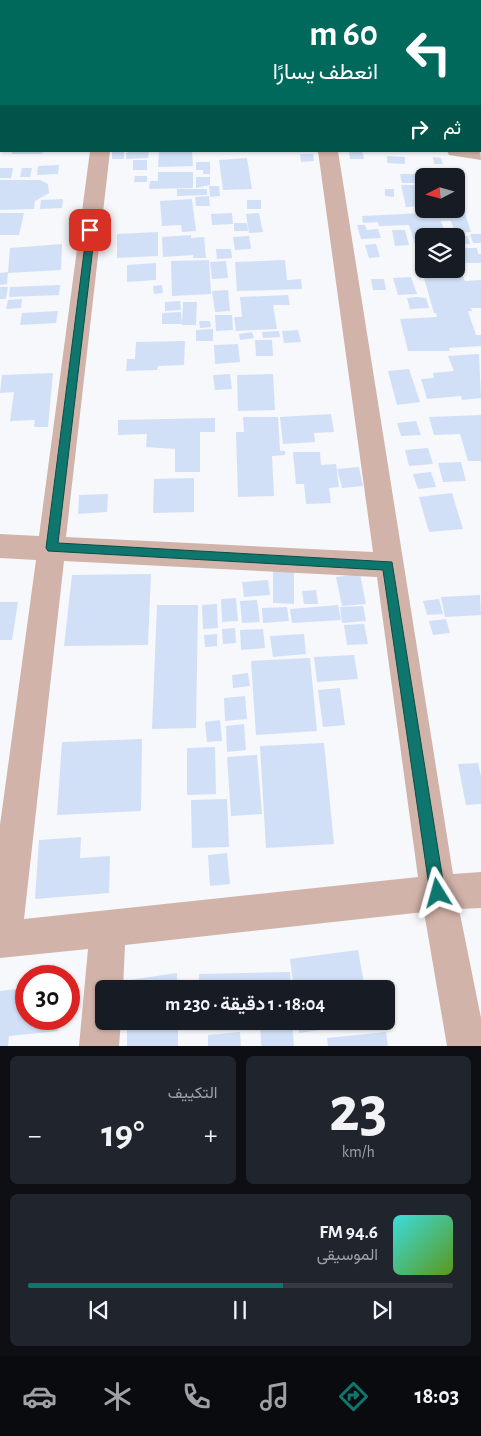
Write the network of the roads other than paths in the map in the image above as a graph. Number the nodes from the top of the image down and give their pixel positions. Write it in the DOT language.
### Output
graph roads {
  1 [pos="100,152"];
  2 [pos="328,152"];
  3 [pos="464,152"];
  4 [pos="481,154"];
  5 [pos="0,546"];
  6 [pos="52,548"];
  7 [pos="388,565"];
  8 [pos="481,890"];
  9 [pos="438,893"];
  10 [pos="108,930"];
  11 [pos="1,940"];
  12 [pos="105,980"];
  13 [pos="100,1030"];
  14 [pos="99,1046"];
  15 [pos="467,1046"];
  1 -- 6 [label="street"];
  2 -- 7 [label="street"];
  3 -- 4 [label="street"];
  5 -- 6 [label="street"];
  6 -- 7 [label="street"];
  6 -- 11 [label="street"];
  7 -- 9 [label="street"];
  8 -- 9 [label="street"];
  9 -- 10 [label="street"];
  9 -- 15 [label="street"];
  10 -- 11 [label="street"];
  10 -- 12 [label="street"];
  13 -- 14 [label="street"];
}
